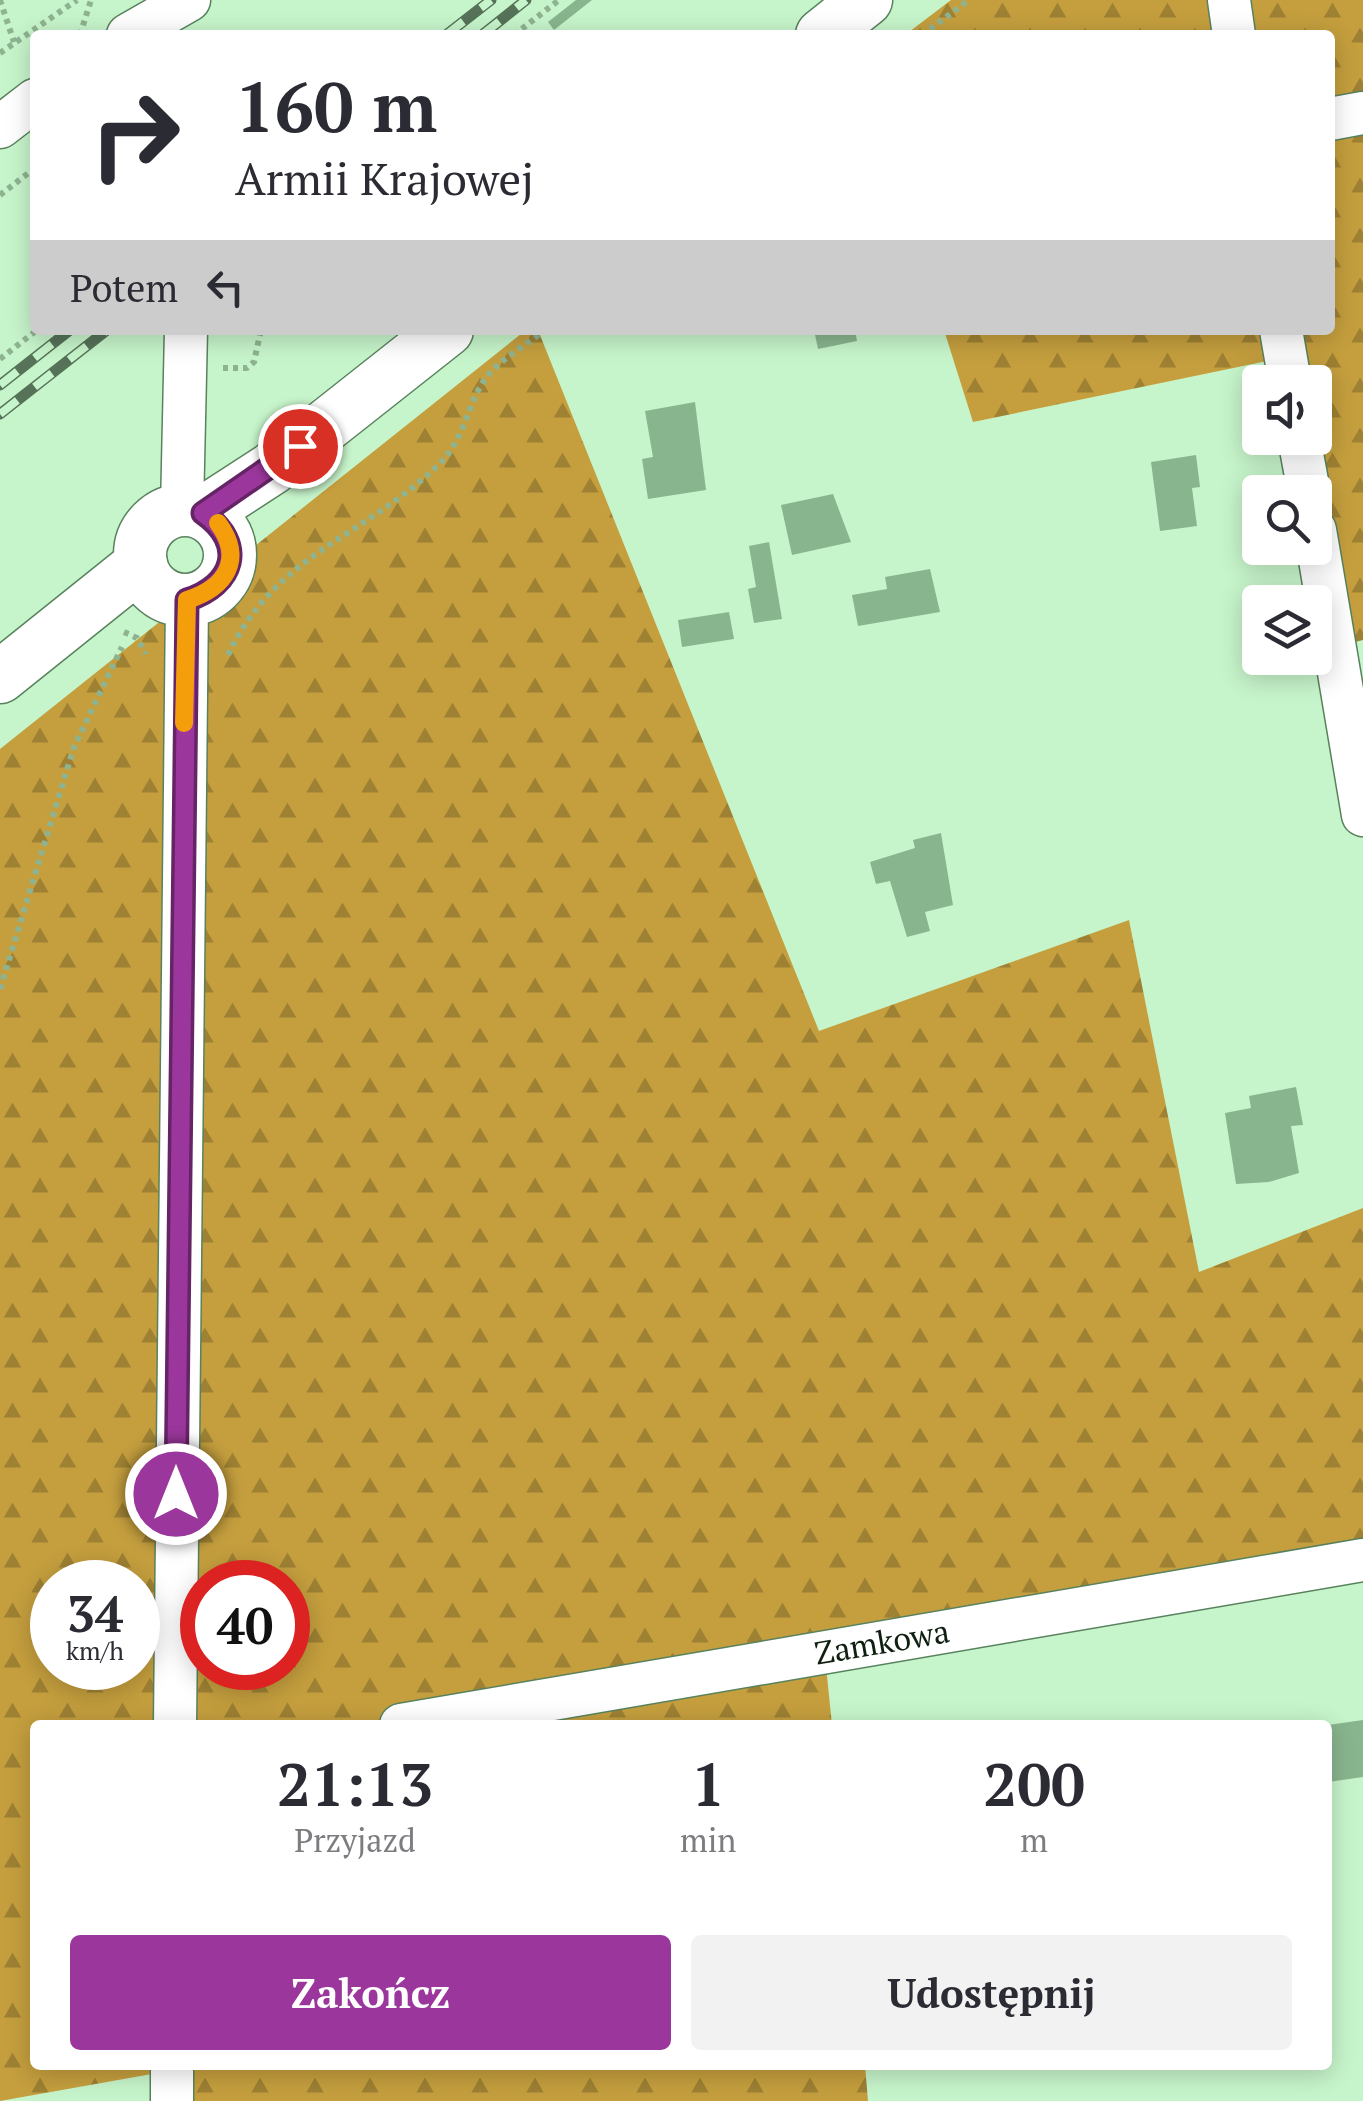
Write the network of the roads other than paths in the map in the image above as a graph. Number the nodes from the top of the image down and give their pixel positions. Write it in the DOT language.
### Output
graph roads {
  1 [pos="866,0"];
  2 [pos="1229,0"];
  3 [pos="186,9"];
  4 [pos="139,30"];
  5 [pos="828,30"];
  6 [pos="1233,30"];
  7 [pos="30,104"];
  8 [pos="1363,113"];
  9 [pos="1335,117"];
  10 [pos="0,127"];
  11 [pos="186,335"];
  12 [pos="441,335"];
  13 [pos="1282,335"];
  14 [pos="1287,365"];
  15 [pos="192,511"];
  16 [pos="141,564"];
  17 [pos="1321,565"];
  18 [pos="187,600"];
  19 [pos="0,677"];
  20 [pos="1363,815"];
  21 [pos="1363,1560"];
  22 [pos="175,1720"];
  23 [pos="432,1720"];
  24 [pos="172,2070"];
  25 [pos="172,2101"];
  1 -- 5 [label="main road"];
  2 -- 6 [label="street"];
  3 -- 4 [label="street"];
  7 -- 10 [label="street"];
  8 -- 9 [label="street"];
  11 -- 15 [label="street"];
  12 -- 15 [label="main road"];
  13 -- 14 [label="street"];
  15 -- 16 [label="main road"];
  15 -- 18 [label="main road"];
  16 -- 18 [label="main road"];
  16 -- 19 [label="main road"];
  17 -- 20 [label="street"];
  18 -- 22 [label="street"];
  21 -- 23 [label="street, Zamkowa"];
  24 -- 25 [label="street"];
}
